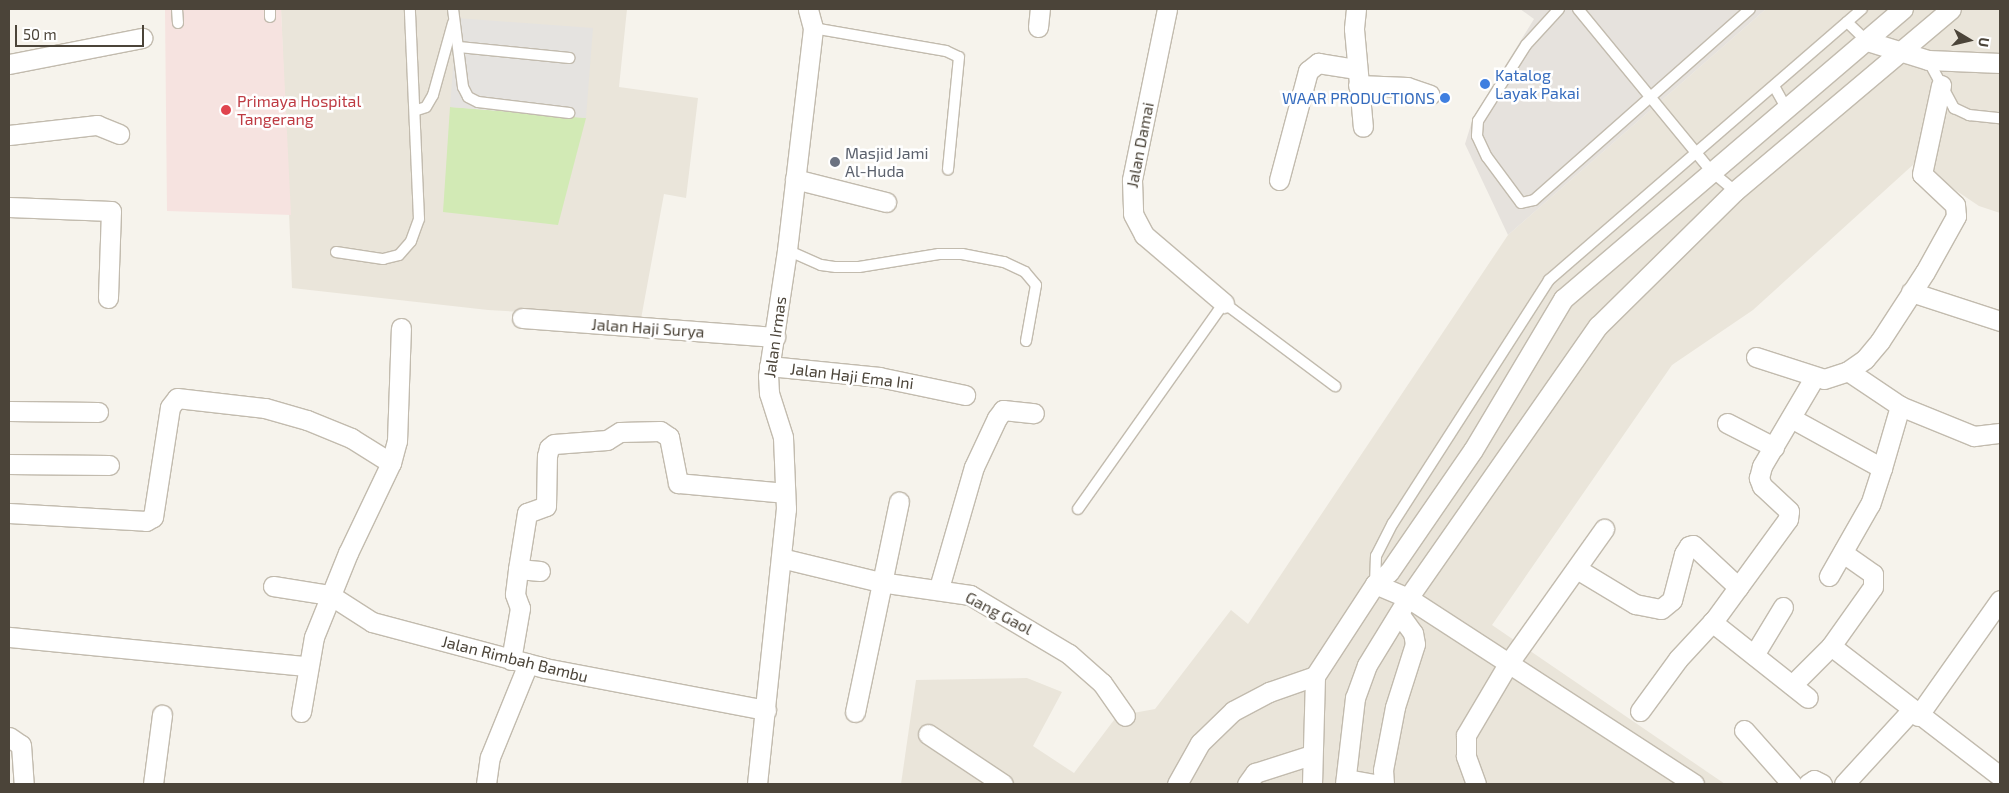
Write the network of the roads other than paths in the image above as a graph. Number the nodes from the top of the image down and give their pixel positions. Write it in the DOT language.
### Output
graph roads {
  1 [pos="178,9"];
  2 [pos="410,9"];
  3 [pos="808,9"];
  4 [pos="1167,9"];
  5 [pos="1356,9"];
  6 [pos="1559,9"];
  7 [pos="1578,9"];
  8 [pos="1750,9"];
  9 [pos="1862,9"];
  10 [pos="1903,9"];
  11 [pos="1951,9"];
  12 [pos="454,14"];
  13 [pos="1848,22"];
  14 [pos="178,23"];
  15 [pos="813,28"];
  16 [pos="142,38"];
  17 [pos="1867,41"];
  18 [pos="459,48"];
  19 [pos="1904,51"];
  20 [pos="569,58"];
  21 [pos="1928,60"];
  22 [pos="2000,63"];
  23 [pos="9,64"];
  24 [pos="1358,77"];
  25 [pos="1941,85"];
  26 [pos="1774,86"];
  27 [pos="1430,95"];
  28 [pos="1649,96"];
  29 [pos="1786,108"];
  30 [pos="417,110"];
  31 [pos="569,113"];
  32 [pos="2000,118"];
  33 [pos="1363,127"];
  34 [pos="119,134"];
  35 [pos="9,135"];
  36 [pos="1699,153"];
  37 [pos="948,169"];
  38 [pos="1711,171"];
  39 [pos="795,179"];
  40 [pos="1279,180"];
  41 [pos="1735,191"];
  42 [pos="886,202"];
  43 [pos="9,207"];
  44 [pos="787,250"];
  45 [pos="336,252"];
  46 [pos="1911,292"];
  47 [pos="108,298"];
  48 [pos="1224,303"];
  49 [pos="522,318"];
  50 [pos="2000,321"];
  51 [pos="401,328"];
  52 [pos="775,337"];
  53 [pos="1026,341"];
  54 [pos="1756,357"];
  55 [pos="769,366"];
  56 [pos="1848,371"];
  57 [pos="1814,378"];
  58 [pos="1335,386"];
  59 [pos="965,395"];
  60 [pos="1900,406"];
  61 [pos="9,411"];
  62 [pos="98,412"];
  63 [pos="1034,413"];
  64 [pos="1792,418"];
  65 [pos="1727,423"];
  66 [pos="2000,433"];
  67 [pos="1774,447"];
  68 [pos="391,463"];
  69 [pos="9,464"];
  70 [pos="110,465"];
  71 [pos="1882,468"];
  72 [pos="785,493"];
  73 [pos="899,502"];
  74 [pos="1078,509"];
  75 [pos="9,513"];
  76 [pos="1604,529"];
  77 [pos="1843,554"];
  78 [pos="782,558"];
  79 [pos="518,569"];
  80 [pos="1577,569"];
  81 [pos="540,571"];
  82 [pos="1829,576"];
  83 [pos="880,582"];
  84 [pos="1375,584"];
  85 [pos="273,586"];
  86 [pos="1738,587"];
  87 [pos="939,588"];
  88 [pos="330,595"];
  89 [pos="2000,600"];
  90 [pos="1404,606"];
  91 [pos="1783,607"];
  92 [pos="1712,622"];
  93 [pos="9,636"];
  94 [pos="1831,646"];
  95 [pos="1754,655"];
  96 [pos="519,662"];
  97 [pos="1508,664"];
  98 [pos="307,666"];
  99 [pos="1314,676"];
  100 [pos="1792,685"];
  101 [pos="1808,698"];
  102 [pos="766,710"];
  103 [pos="1640,711"];
  104 [pos="301,712"];
  105 [pos="855,712"];
  106 [pos="1915,713"];
  107 [pos="162,715"];
  108 [pos="1125,716"];
  109 [pos="1744,730"];
  110 [pos="928,734"];
  111 [pos="9,737"];
  112 [pos="1311,755"];
  113 [pos="1998,770"];
  114 [pos="1346,782"];
  115 [pos="24,784"];
  116 [pos="153,784"];
  117 [pos="486,784"];
  118 [pos="757,784"];
  119 [pos="1002,784"];
  120 [pos="1177,784"];
  121 [pos="1247,784"];
  122 [pos="1312,784"];
  123 [pos="1374,784"];
  124 [pos="1384,784"];
  125 [pos="1476,784"];
  126 [pos="1694,784"];
  127 [pos="1792,784"];
  128 [pos="1808,784"];
  129 [pos="1822,784"];
  130 [pos="1844,784"];
  1 -- 14 [label="lane"];
  2 -- 30 [label="lane"];
  3 -- 15 [label="street, Jalan Irmas"];
  4 -- 48 [label="street, Jalan Damai"];
  5 -- 24 [label="street"];
  6 -- 28 [label="lane"];
  7 -- 28 [label="lane"];
  8 -- 28 [label="lane"];
  9 -- 13 [label="lane"];
  10 -- 17 [label="street"];
  11 -- 19 [label="street"];
  12 -- 18 [label="lane"];
  12 -- 30 [label="lane"];
  13 -- 17 [label="lane"];
  13 -- 26 [label="lane"];
  15 -- 37 [label="lane"];
  15 -- 39 [label="street, Jalan Irmas"];
  16 -- 23 [label="street"];
  17 -- 19 [label="street"];
  17 -- 29 [label="street"];
  18 -- 20 [label="lane"];
  18 -- 31 [label="lane"];
  19 -- 21 [label="street"];
  19 -- 41 [label="street"];
  21 -- 22 [label="street"];
  21 -- 25 [label="lane"];
  24 -- 27 [label="street"];
  24 -- 33 [label="street"];
  24 -- 40 [label="street"];
  25 -- 32 [label="lane"];
  25 -- 46 [label="street"];
  26 -- 29 [label="lane"];
  26 -- 36 [label="lane"];
  28 -- 36 [label="lane"];
  29 -- 38 [label="street"];
  30 -- 45 [label="lane"];
  34 -- 35 [label="street"];
  36 -- 38 [label="lane"];
  36 -- 84 [label="lane"];
  38 -- 41 [label="lane"];
  38 -- 84 [label="street"];
  39 -- 42 [label="street"];
  39 -- 44 [label="street, Jalan Irmas"];
  41 -- 90 [label="street"];
  43 -- 47 [label="street"];
  44 -- 52 [label="street, Jalan Irmas"];
  44 -- 53 [label="lane"];
  46 -- 50 [label="street"];
  46 -- 56 [label="street"];
  48 -- 58 [label="lane"];
  48 -- 74 [label="lane"];
  49 -- 52 [label="street, Jalan Haji Surya"];
  51 -- 68 [label="street"];
  52 -- 55 [label="street, Jalan Irmas"];
  54 -- 57 [label="street"];
  55 -- 59 [label="street, Jalan Haji Ema Ini"];
  55 -- 72 [label="street, Jalan Irmas"];
  56 -- 57 [label="street"];
  56 -- 60 [label="street"];
  57 -- 64 [label="street"];
  60 -- 66 [label="street"];
  60 -- 71 [label="street"];
  61 -- 62 [label="street"];
  63 -- 87 [label="street"];
  64 -- 67 [label="street"];
  64 -- 71 [label="street"];
  65 -- 67 [label="street"];
  67 -- 86 [label="street"];
  68 -- 75 [label="street"];
  68 -- 88 [label="street"];
  69 -- 70 [label="street"];
  71 -- 77 [label="street"];
  72 -- 78 [label="street, Jalan Irmas"];
  72 -- 79 [label="street"];
  73 -- 83 [label="street"];
  76 -- 80 [label="street"];
  77 -- 82 [label="street"];
  77 -- 94 [label="street"];
  78 -- 83 [label="street, Gang Gaol"];
  78 -- 102 [label="street, Jalan Irmas"];
  79 -- 81 [label="street"];
  79 -- 96 [label="street"];
  80 -- 86 [label="street"];
  80 -- 97 [label="street"];
  83 -- 87 [label="street, Gang Gaol"];
  83 -- 105 [label="street"];
  84 -- 90 [label="street"];
  84 -- 99 [label="street"];
  85 -- 88 [label="street, Jalan Rimbah Bambu"];
  86 -- 92 [label="street"];
  87 -- 108 [label="street, Gang Gaol"];
  88 -- 96 [label="street, Jalan Rimbah Bambu"];
  88 -- 98 [label="street"];
  89 -- 106 [label="street"];
  90 -- 97 [label="street"];
  90 -- 114 [label="street"];
  90 -- 124 [label="street"];
  91 -- 95 [label="street"];
  92 -- 95 [label="street"];
  92 -- 103 [label="street"];
  93 -- 98 [label="street"];
  94 -- 100 [label="street"];
  94 -- 106 [label="street"];
  95 -- 100 [label="street"];
  96 -- 102 [label="street, Jalan Rimbah Bambu"];
  96 -- 117 [label="street"];
  97 -- 125 [label="street"];
  97 -- 126 [label="street"];
  98 -- 104 [label="street"];
  99 -- 112 [label="street"];
  99 -- 120 [label="street"];
  100 -- 101 [label="street"];
  102 -- 118 [label="street, Jalan Irmas"];
  106 -- 113 [label="street"];
  106 -- 130 [label="street"];
  107 -- 116 [label="street"];
  109 -- 127 [label="street"];
  110 -- 119 [label="street"];
  111 -- 115 [label="street"];
  112 -- 121 [label="street"];
  112 -- 122 [label="street"];
  114 -- 123 [label="street"];
  128 -- 129 [label="street"];
}
